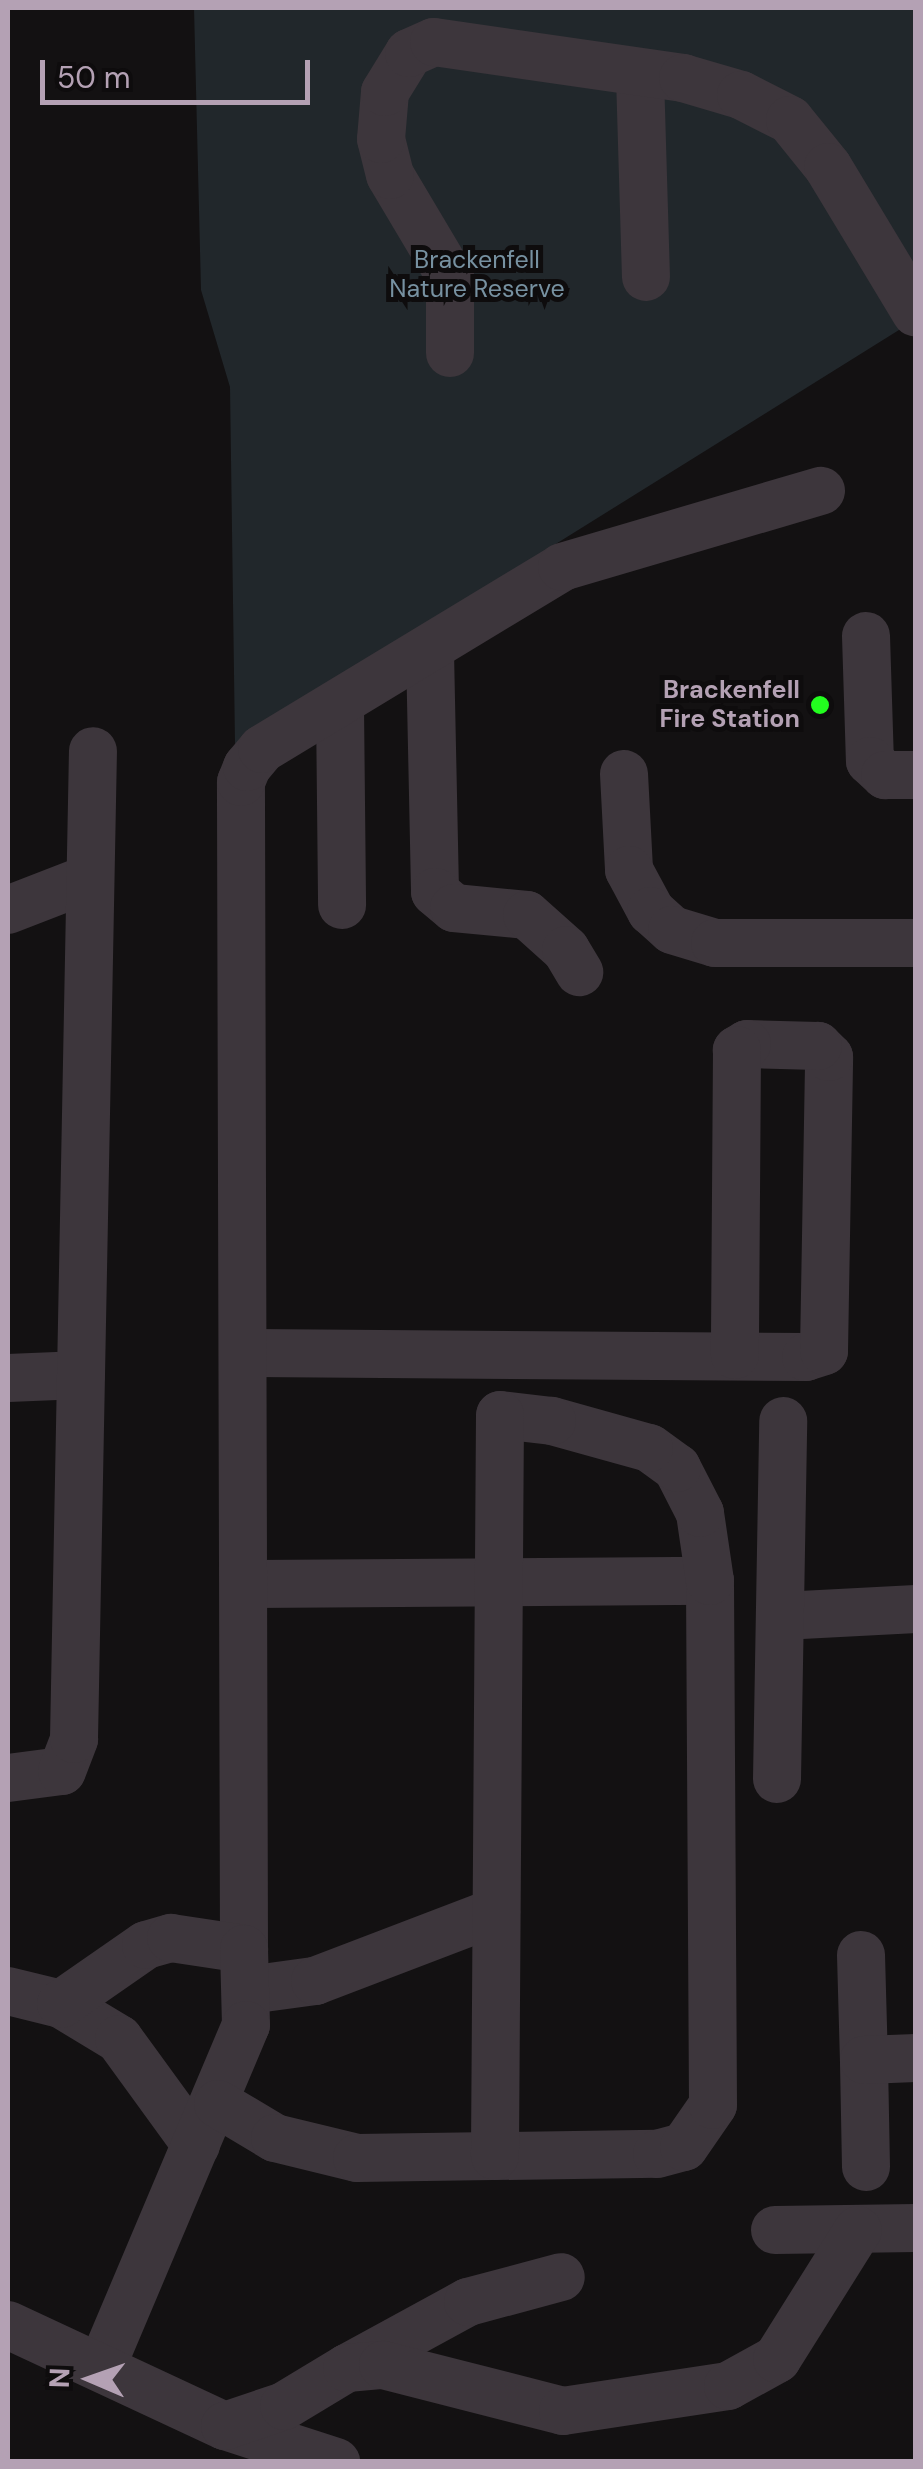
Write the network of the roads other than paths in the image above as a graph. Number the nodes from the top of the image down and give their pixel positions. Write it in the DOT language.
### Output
graph roads {
  1 [pos="640,76"];
  2 [pos="646,277"];
  3 [pos="916,313"];
  4 [pos="450,353"];
  5 [pos="820,491"];
  6 [pos="866,636"];
  7 [pos="430,652"];
  8 [pos="340,707"];
  9 [pos="92,751"];
  10 [pos="624,774"];
  11 [pos="916,774"];
  12 [pos="90,878"];
  13 [pos="342,905"];
  14 [pos="8,910"];
  15 [pos="916,944"];
  16 [pos="579,972"];
  17 [pos="245,1352"];
  18 [pos="500,1354"];
  19 [pos="735,1355"];
  20 [pos="81,1375"];
  21 [pos="8,1378"];
  22 [pos="500,1415"];
  23 [pos="783,1421"];
  24 [pos="710,1581"];
  25 [pos="496,1582"];
  26 [pos="244,1584"];
  27 [pos="916,1609"];
  28 [pos="782,1616"];
  29 [pos="8,1778"];
  30 [pos="777,1778"];
  31 [pos="496,1912"];
  32 [pos="861,1955"];
  33 [pos="246,1970"];
  34 [pos="8,1991"];
  35 [pos="61,2004"];
  36 [pos="916,2058"];
  37 [pos="864,2060"];
  38 [pos="218,2104"];
  39 [pos="196,2145"];
  40 [pos="495,2156"];
  41 [pos="866,2166"];
  42 [pos="916,2228"];
  43 [pos="775,2230"];
  44 [pos="858,2230"];
  45 [pos="561,2277"];
  46 [pos="8,2325"];
  47 [pos="101,2368"];
  48 [pos="347,2368"];
  49 [pos="224,2426"];
  50 [pos="336,2462"];
  1 -- 2 [label="street"];
  1 -- 3 [label="street"];
  1 -- 4 [label="street"];
  5 -- 7 [label="street"];
  6 -- 11 [label="street"];
  7 -- 8 [label="street"];
  7 -- 16 [label="street"];
  8 -- 13 [label="street"];
  8 -- 17 [label="street"];
  9 -- 12 [label="street"];
  10 -- 15 [label="street"];
  12 -- 14 [label="street"];
  12 -- 20 [label="street"];
  17 -- 18 [label="street"];
  17 -- 26 [label="street"];
  18 -- 19 [label="street"];
  18 -- 22 [label="street"];
  19 -- 19 [label="street"];
  20 -- 21 [label="street"];
  20 -- 29 [label="street"];
  22 -- 24 [label="street"];
  22 -- 25 [label="street"];
  23 -- 28 [label="street"];
  24 -- 25 [label="street"];
  24 -- 40 [label="street"];
  25 -- 26 [label="street"];
  25 -- 31 [label="street"];
  26 -- 33 [label="street"];
  27 -- 28 [label="street"];
  28 -- 30 [label="street"];
  31 -- 33 [label="street"];
  31 -- 40 [label="street"];
  32 -- 37 [label="street"];
  33 -- 35 [label="street"];
  33 -- 38 [label="street"];
  34 -- 35 [label="street"];
  35 -- 39 [label="street"];
  36 -- 37 [label="street"];
  37 -- 41 [label="street"];
  38 -- 39 [label="street"];
  38 -- 40 [label="street"];
  39 -- 47 [label="street"];
  42 -- 44 [label="street"];
  43 -- 44 [label="street"];
  44 -- 48 [label="street"];
  45 -- 48 [label="street"];
  46 -- 47 [label="street"];
  47 -- 49 [label="street"];
  48 -- 49 [label="street"];
  49 -- 50 [label="street"];
}
